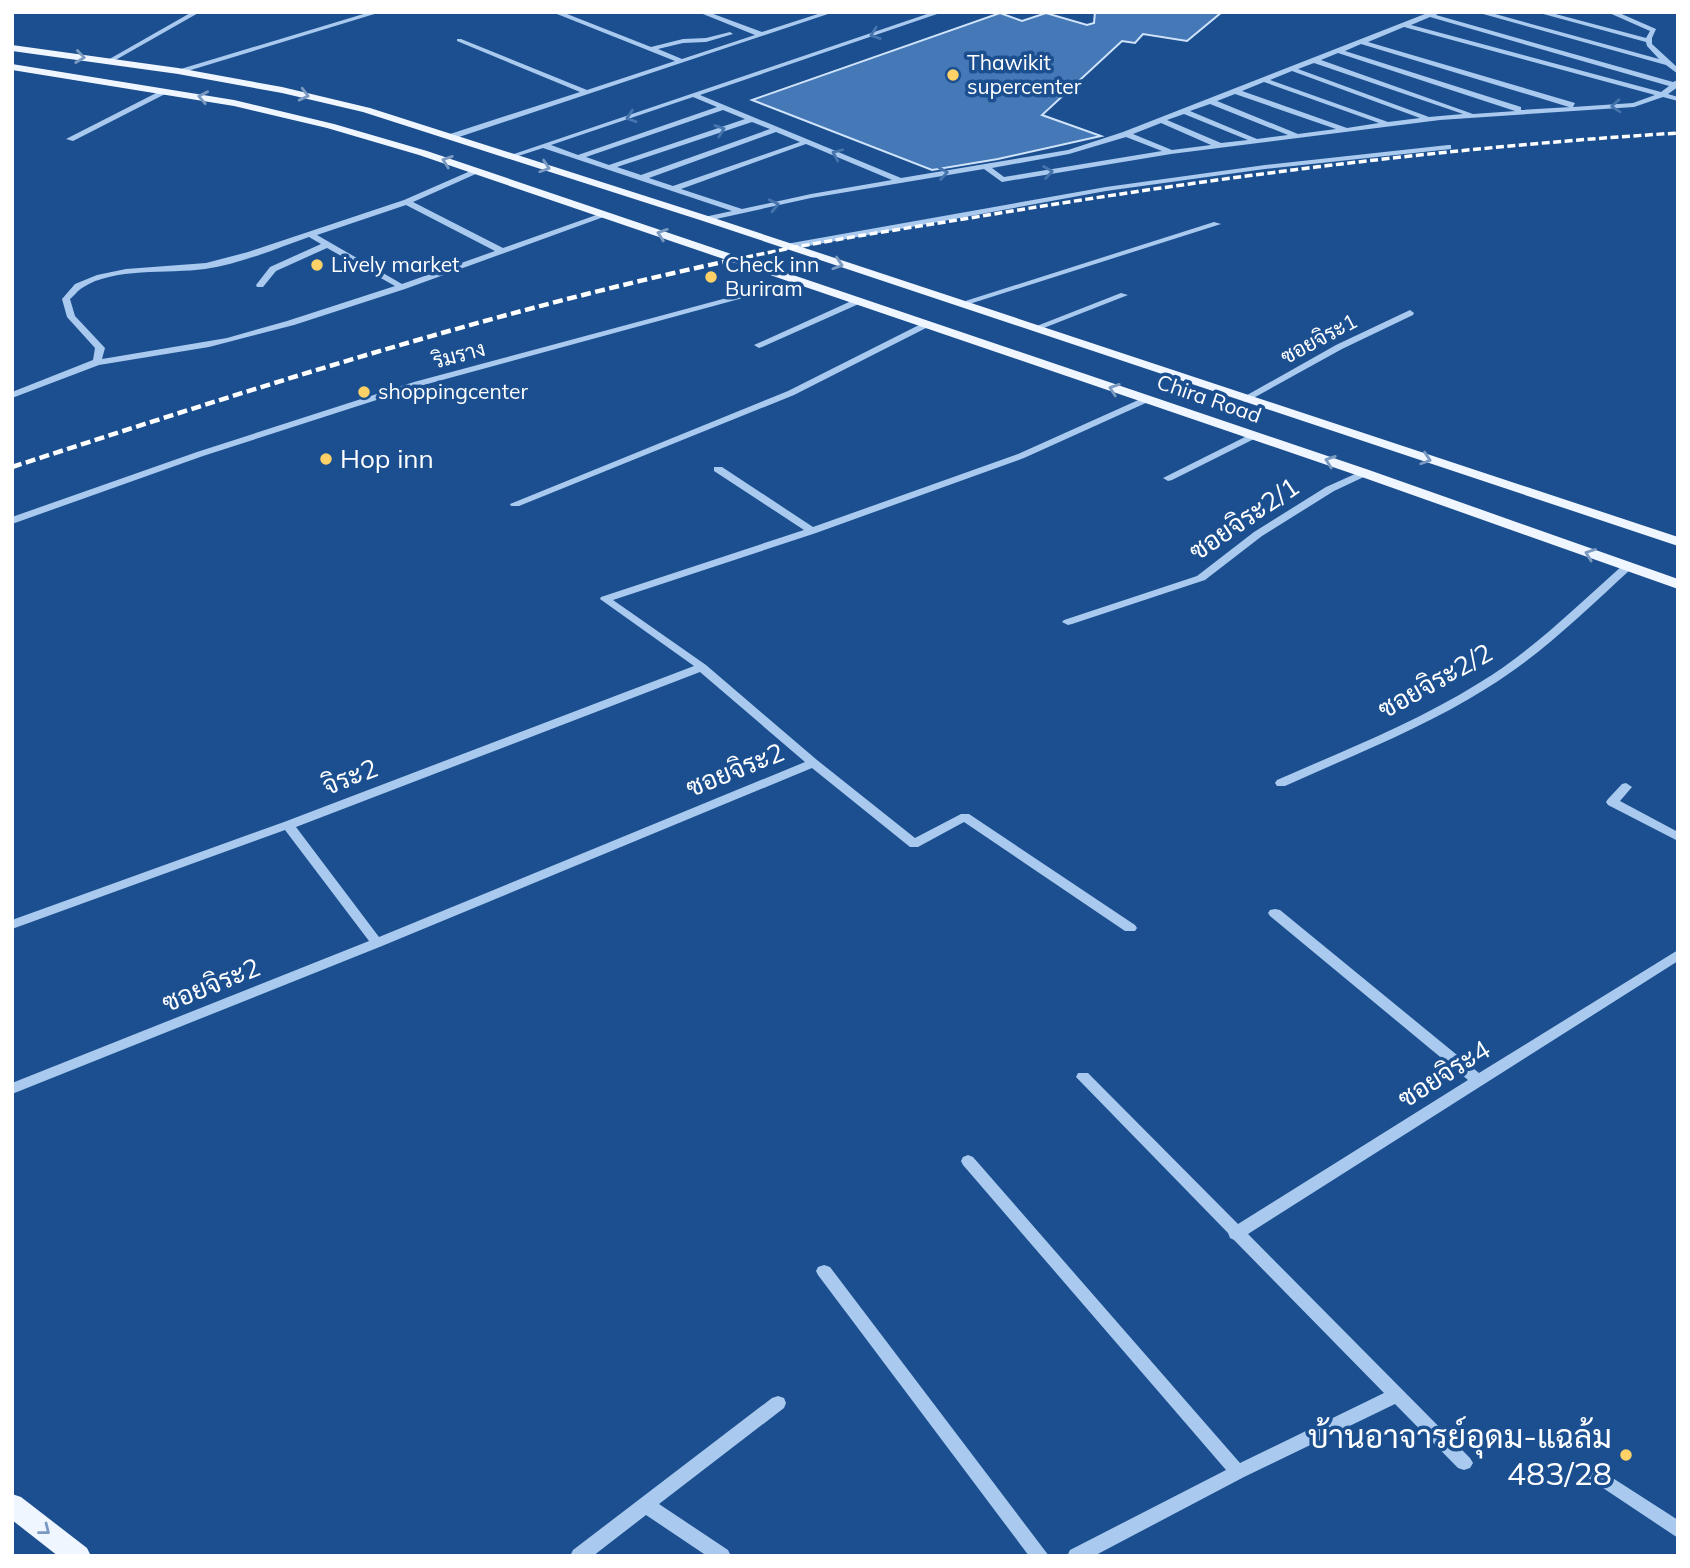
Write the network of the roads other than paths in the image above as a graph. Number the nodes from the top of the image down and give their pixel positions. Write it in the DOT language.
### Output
graph roads {
  1 [pos="197,12"];
  2 [pos="378,12"];
  3 [pos="555,12"];
  4 [pos="701,12"];
  5 [pos="831,12"];
  6 [pos="940,12"];
  7 [pos="1479,12"];
  8 [pos="1539,12"];
  9 [pos="1610,12"];
  10 [pos="1434,13"];
  11 [pos="1404,25"];
  12 [pos="730,34"];
  13 [pos="763,35"];
  14 [pos="459,40"];
  15 [pos="1649,41"];
  16 [pos="1362,42"];
  17 [pos="12,48"];
  18 [pos="651,49"];
  19 [pos="1339,51"];
  20 [pos="1314,60"];
  21 [pos="110,61"];
  22 [pos="682,61"];
  23 [pos="1668,63"];
  24 [pos="12,67"];
  25 [pos="1292,69"];
  26 [pos="178,71"];
  27 [pos="1678,72"];
  28 [pos="1264,80"];
  29 [pos="1676,83"];
  30 [pos="1236,90"];
  31 [pos="167,91"];
  32 [pos="587,92"];
  33 [pos="1662,95"];
  34 [pos="696,96"];
  35 [pos="1678,99"];
  36 [pos="1210,101"];
  37 [pos="724,107"];
  38 [pos="1582,108"];
  39 [pos="1183,111"];
  40 [pos="1526,112"];
  41 [pos="1475,116"];
  42 [pos="752,119"];
  43 [pos="1160,120"];
  44 [pos="1429,120"];
  45 [pos="1389,125"];
  46 [pos="777,129"];
  47 [pos="1347,130"];
  48 [pos="1126,134"];
  49 [pos="453,136"];
  50 [pos="1298,136"];
  51 [pos="70,139"];
  52 [pos="1258,141"];
  53 [pos="806,142"];
  54 [pos="544,146"];
  55 [pos="1220,146"];
  56 [pos="1448,147"];
  57 [pos="1171,152"];
  58 [pos="512,156"];
  59 [pos="579,157"];
  60 [pos="985,166"];
  61 [pos="609,167"];
  62 [pos="475,170"];
  63 [pos="641,178"];
  64 [pos="900,181"];
  65 [pos="673,189"];
  66 [pos="407,202"];
  67 [pos="744,212"];
  68 [pos="605,215"];
  69 [pos="707,219"];
  70 [pos="1217,224"];
  71 [pos="312,235"];
  72 [pos="328,244"];
  73 [pos="780,245"];
  74 [pos="502,251"];
  75 [pos="727,256"];
  76 [pos="801,281"];
  77 [pos="260,285"];
  78 [pos="402,287"];
  79 [pos="1124,295"];
  80 [pos="858,301"];
  81 [pos="960,304"];
  82 [pos="1410,313"];
  83 [pos="925,325"];
  84 [pos="1033,328"];
  85 [pos="759,345"];
  86 [pos="97,362"];
  87 [pos="12,395"];
  88 [pos="1245,399"];
  89 [pos="1145,400"];
  90 [pos="1253,436"];
  91 [pos="718,469"];
  92 [pos="1364,473"];
  93 [pos="1168,478"];
  94 [pos="515,503"];
  95 [pos="12,521"];
  96 [pos="812,531"];
  97 [pos="1678,542"];
  98 [pos="1627,567"];
  99 [pos="1678,584"];
  100 [pos="1068,622"];
  101 [pos="702,667"];
  102 [pos="813,763"];
  103 [pos="1282,783"];
  104 [pos="1626,787"];
  105 [pos="288,825"];
  106 [pos="1678,837"];
  107 [pos="1275,913"];
  108 [pos="12,925"];
  109 [pos="1130,928"];
  110 [pos="377,943"];
  111 [pos="1678,955"];
  112 [pos="1083,1077"];
  113 [pos="1479,1081"];
  114 [pos="12,1089"];
  115 [pos="968,1161"];
  116 [pos="1235,1234"];
  117 [pos="824,1271"];
  118 [pos="1396,1395"];
  119 [pos="778,1403"];
  120 [pos="1464,1463"];
  121 [pos="1238,1472"];
  122 [pos="1594,1473"];
  123 [pos="12,1505"];
  124 [pos="646,1505"];
  125 [pos="1678,1530"];
  126 [pos="78,1556"];
  127 [pos="579,1556"];
  128 [pos="722,1556"];
  129 [pos="1040,1556"];
  130 [pos="1076,1556"];
  1 -- 21 [label="street"];
  2 -- 26 [label="street"];
  3 -- 18 [label="street"];
  4 -- 13 [label="street"];
  5 -- 13 [label="street"];
  6 -- 34 [label="street, one-way"];
  7 -- 23 [label="street"];
  8 -- 15 [label="street"];
  9 -- 15 [label="street"];
  10 -- 11 [label="street"];
  10 -- 29 [label="street"];
  11 -- 16 [label="street"];
  11 -- 33 [label="street"];
  12 -- 18 [label="street"];
  13 -- 22 [label="street"];
  14 -- 32 [label="street"];
  15 -- 23 [label="street"];
  16 -- 19 [label="street"];
  16 -- 38 [label="street"];
  17 -- 21 [label="main road, Chira Road, one-way"];
  18 -- 22 [label="street"];
  19 -- 20 [label="street"];
  19 -- 40 [label="street"];
  20 -- 25 [label="street"];
  20 -- 41 [label="street"];
  21 -- 26 [label="main road, Chira Road"];
  22 -- 32 [label="street"];
  23 -- 27 [label="street"];
  24 -- 31 [label="main road, Chira Road"];
  25 -- 28 [label="street"];
  25 -- 44 [label="street"];
  26 -- 49 [label="main road, Chira Road, one-way"];
  28 -- 30 [label="street"];
  28 -- 45 [label="street"];
  29 -- 33 [label="street"];
  30 -- 36 [label="street"];
  30 -- 47 [label="street"];
  31 -- 51 [label="street"];
  62 -- 31 [label="main road, Chira Road, one-way"];
  32 -- 49 [label="street"];
  33 -- 35 [label="street"];
  33 -- 38 [label="street, one-way"];
  34 -- 37 [label="street"];
  34 -- 54 [label="street, one-way"];
  36 -- 39 [label="street"];
  36 -- 50 [label="street"];
  37 -- 42 [label="street"];
  37 -- 59 [label="street"];
  38 -- 40 [label="street"];
  39 -- 43 [label="street"];
  39 -- 52 [label="street"];
  40 -- 41 [label="street"];
  41 -- 44 [label="street"];
  42 -- 46 [label="street"];
  61 -- 42 [label="street, one-way"];
  43 -- 48 [label="street"];
  43 -- 55 [label="street"];
  44 -- 45 [label="street"];
  45 -- 47 [label="street"];
  46 -- 53 [label="street"];
  46 -- 63 [label="street"];
  47 -- 50 [label="street"];
  48 -- 57 [label="street"];
  48 -- 60 [label="street"];
  49 -- 58 [label="main road, Chira Road"];
  50 -- 52 [label="street"];
  52 -- 55 [label="street"];
  64 -- 53 [label="street, one-way"];
  53 -- 65 [label="street"];
  54 -- 58 [label="street"];
  54 -- 59 [label="street"];
  55 -- 57 [label="street"];
  56 -- 73 [label="street"];
  60 -- 57 [label="street, one-way"];
  58 -- 69 [label="main road, Chira Road, one-way"];
  59 -- 61 [label="street"];
  64 -- 60 [label="street, one-way"];
  61 -- 63 [label="street"];
  62 -- 66 [label="street"];
  62 -- 68 [label="main road, Chira Road"];
  63 -- 65 [label="street"];
  67 -- 64 [label="street, one-way"];
  65 -- 67 [label="street"];
  66 -- 71 [label="street"];
  66 -- 74 [label="street"];
  67 -- 69 [label="street"];
  68 -- 74 [label="street"];
  75 -- 68 [label="main road, Chira Road, one-way"];
  69 -- 73 [label="main road, Chira Road"];
  70 -- 81 [label="street"];
  71 -- 72 [label="street"];
  71 -- 86 [label="street"];
  72 -- 77 [label="street"];
  72 -- 78 [label="street"];
  73 -- 75 [label="main road"];
  73 -- 81 [label="main road, Chira Road, one-way"];
  74 -- 78 [label="street"];
  75 -- 76 [label="main road, Chira Road"];
  76 -- 80 [label="main road, Chira Road"];
  76 -- 95 [label="street, ริมราง"];
  78 -- 86 [label="street"];
  79 -- 84 [label="street"];
  80 -- 83 [label="main road, Chira Road"];
  80 -- 85 [label="street"];
  81 -- 84 [label="main road, Chira Road"];
  82 -- 88 [label="street, ซอยจิระ1"];
  89 -- 83 [label="main road, Chira Road, one-way"];
  83 -- 94 [label="street"];
  84 -- 88 [label="main road, Chira Road"];
  86 -- 87 [label="street"];
  88 -- 97 [label="main road, Chira Road, one-way"];
  89 -- 90 [label="main road, Chira Road"];
  89 -- 96 [label="street, ซอยจิระ2"];
  92 -- 90 [label="main road, Chira Road, one-way"];
  90 -- 93 [label="street"];
  91 -- 96 [label="street"];
  98 -- 92 [label="main road, Chira Road, one-way"];
  92 -- 100 [label="street, ซอยจิระ2/1"];
  96 -- 101 [label="street, ซอยจิระ2"];
  98 -- 99 [label="main road, Chira Road"];
  98 -- 103 [label="street, ซอยจิระ2/2"];
  101 -- 102 [label="street, ซอยจิระ2"];
  101 -- 105 [label="street, จิระ2"];
  102 -- 109 [label="street"];
  102 -- 110 [label="street, ซอยจิระ2"];
  104 -- 106 [label="street"];
  105 -- 108 [label="street, จิระ2"];
  105 -- 110 [label="street"];
  107 -- 113 [label="street"];
  110 -- 114 [label="street, ซอยจิระ2"];
  111 -- 113 [label="street, ซอยจิระ4"];
  112 -- 116 [label="street"];
  113 -- 116 [label="street, ซอยจิระ4"];
  115 -- 121 [label="street"];
  116 -- 118 [label="street"];
  117 -- 129 [label="street"];
  118 -- 120 [label="street"];
  118 -- 121 [label="street"];
  119 -- 124 [label="street"];
  121 -- 130 [label="street"];
  122 -- 125 [label="street"];
  123 -- 126 [label="main road, one-way"];
  124 -- 127 [label="street"];
  124 -- 128 [label="street"];
}
